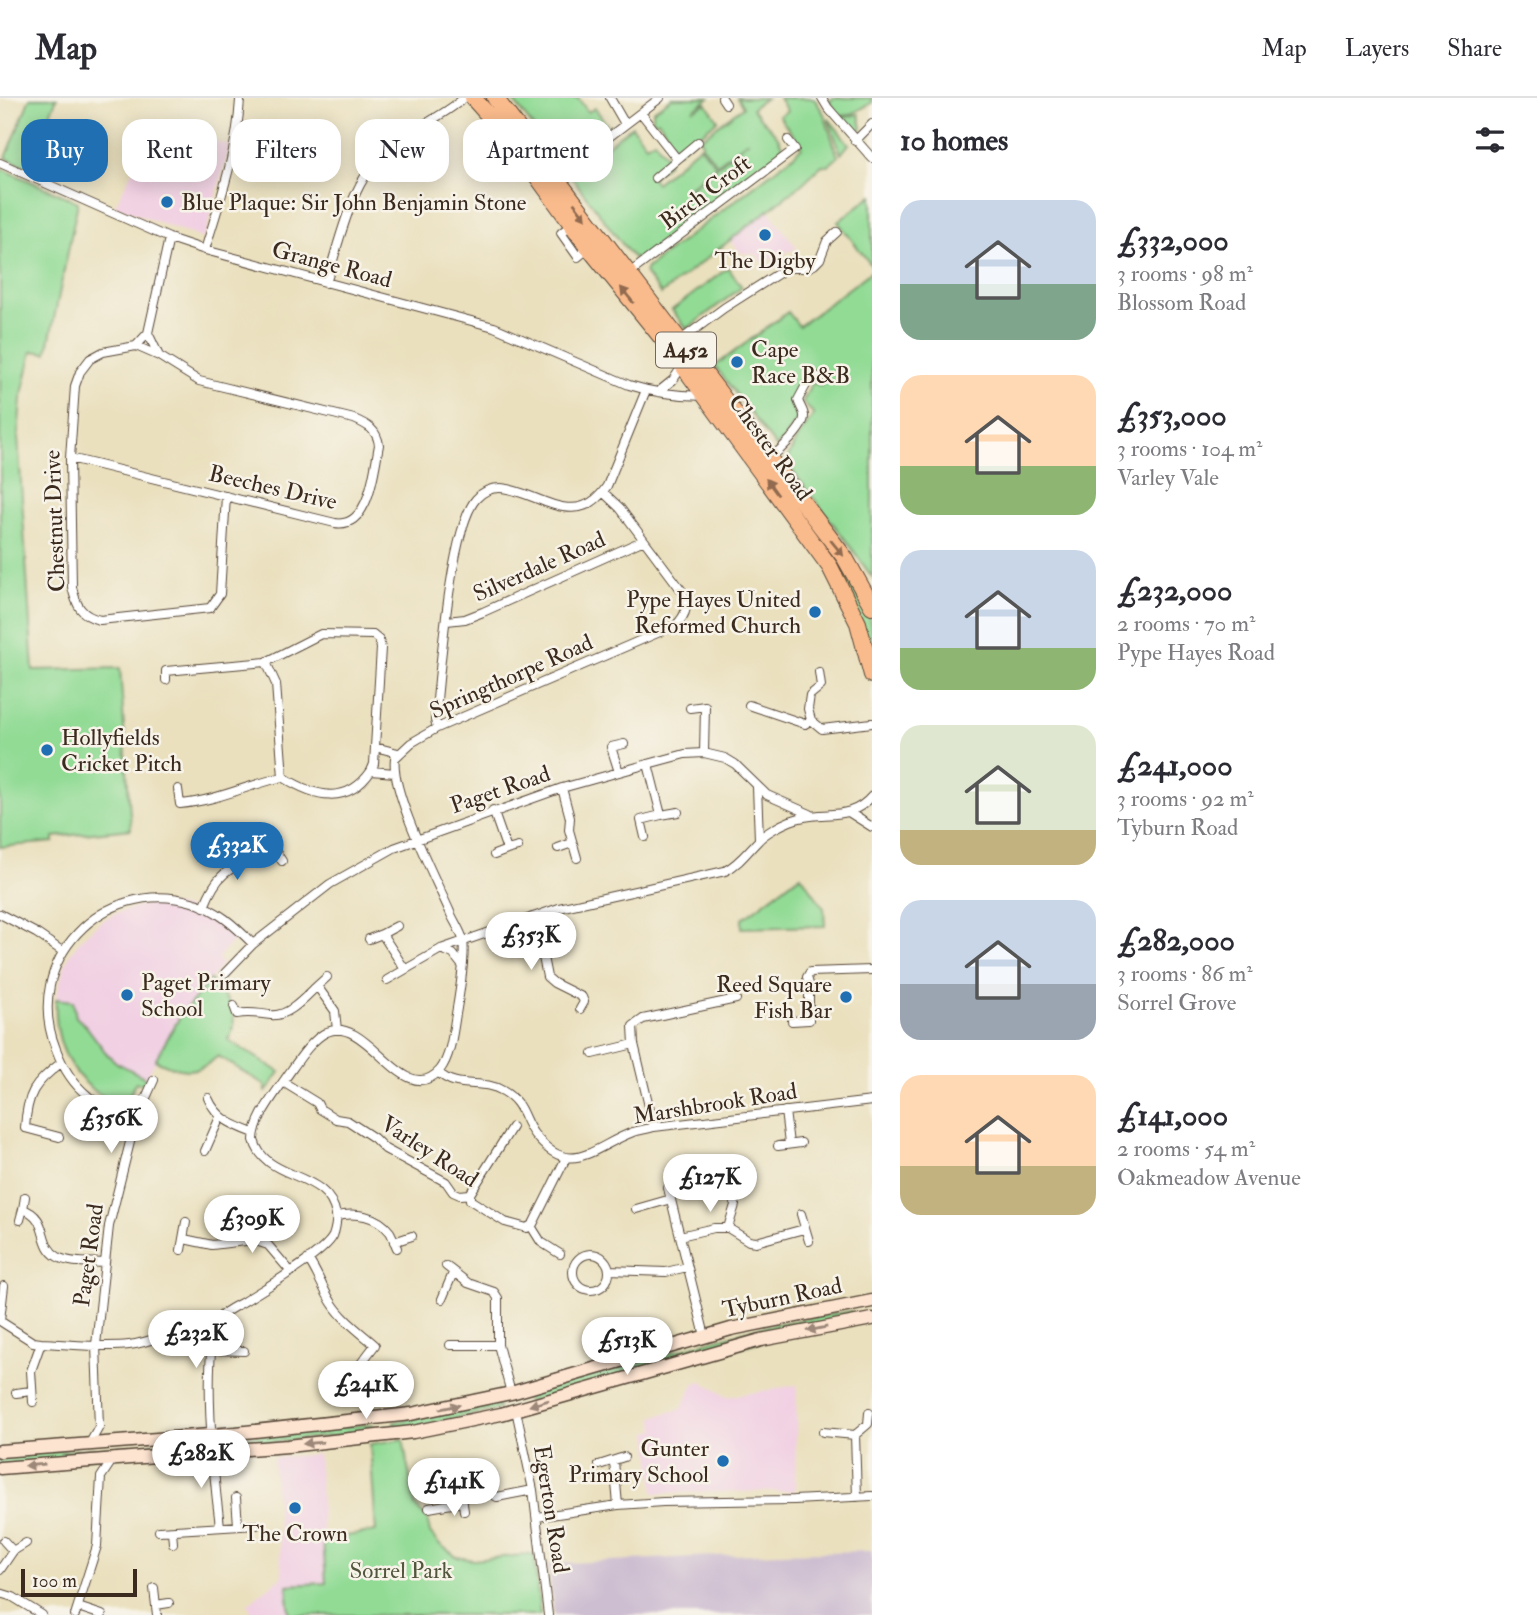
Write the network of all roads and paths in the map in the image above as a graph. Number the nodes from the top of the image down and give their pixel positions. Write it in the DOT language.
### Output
graph roads {
  1 [pos="464,98"];
  2 [pos="473,98"];
  3 [pos="495,98"];
  4 [pos="610,98"];
  5 [pos="660,98"];
  6 [pos="822,98"];
  7 [pos="239,99"];
  8 [pos="640,113"];
  9 [pos="501,118"];
  10 [pos="625,124"];
  11 [pos="872,124"];
  12 [pos="613,133"];
  13 [pos="788,140"];
  14 [pos="855,141"];
  15 [pos="698,142"];
  16 [pos="872,158"];
  17 [pos="677,159"];
  18 [pos="0,163"];
  19 [pos="655,178"];
  20 [pos="558,182"];
  21 [pos="837,232"];
  22 [pos="169,238"];
  23 [pos="205,250"];
  24 [pos="628,274"];
  25 [pos="326,283"];
  26 [pos="148,333"];
  27 [pos="675,345"];
  28 [pos="135,346"];
  29 [pos="159,356"];
  30 [pos="683,365"];
  31 [pos="820,378"];
  32 [pos="646,390"];
  33 [pos="658,392"];
  34 [pos="706,396"];
  35 [pos="724,410"];
  36 [pos="70,458"];
  37 [pos="769,459"];
  38 [pos="603,492"];
  39 [pos="226,496"];
  40 [pos="812,530"];
  41 [pos="644,540"];
  42 [pos="872,606"];
  43 [pos="447,621"];
  44 [pos="266,662"];
  45 [pos="819,672"];
  46 [pos="872,675"];
  47 [pos="166,680"];
  48 [pos="714,701"];
  49 [pos="750,705"];
  50 [pos="705,706"];
  51 [pos="690,708"];
  52 [pos="811,720"];
  53 [pos="872,723"];
  54 [pos="437,728"];
  55 [pos="624,744"];
  56 [pos="375,747"];
  57 [pos="398,753"];
  58 [pos="704,753"];
  59 [pos="648,764"];
  60 [pos="371,771"];
  61 [pos="619,772"];
  62 [pos="395,773"];
  63 [pos="284,778"];
  64 [pos="757,787"];
  65 [pos="562,788"];
  66 [pos="178,789"];
  67 [pos="872,796"];
  68 [pos="493,810"];
  69 [pos="678,812"];
  70 [pos="850,813"];
  71 [pos="810,814"];
  72 [pos="661,815"];
  73 [pos="872,827"];
  74 [pos="418,837"];
  75 [pos="646,837"];
  76 [pos="760,839"];
  77 [pos="275,841"];
  78 [pos="572,844"];
  79 [pos="518,847"];
  80 [pos="558,848"];
  81 [pos="507,850"];
  82 [pos="276,852"];
  83 [pos="494,855"];
  84 [pos="577,858"];
  85 [pos="282,860"];
  86 [pos="204,907"];
  87 [pos="0,914"];
  88 [pos="532,917"];
  89 [pos="397,926"];
  90 [pos="382,934"];
  91 [pos="369,939"];
  92 [pos="463,940"];
  93 [pos="253,944"];
  94 [pos="440,949"];
  95 [pos="62,951"];
  96 [pos="462,967"];
  97 [pos="404,968"];
  98 [pos="872,970"];
  99 [pos="225,973"];
  100 [pos="327,977"];
  101 [pos="387,980"];
  102 [pos="317,986"];
  103 [pos="736,999"];
  104 [pos="580,1009"];
  105 [pos="236,1014"];
  106 [pos="809,1020"];
  107 [pos="792,1021"];
  108 [pos="337,1030"];
  109 [pos="807,1032"];
  110 [pos="634,1044"];
  111 [pos="593,1054"];
  112 [pos="61,1063"];
  113 [pos="438,1072"];
  114 [pos="154,1080"];
  115 [pos="283,1082"];
  116 [pos="137,1089"];
  117 [pos="147,1094"];
  118 [pos="208,1098"];
  119 [pos="872,1101"];
  120 [pos="785,1111"];
  121 [pos="220,1117"];
  122 [pos="135,1122"];
  123 [pos="13,1126"];
  124 [pos="654,1127"];
  125 [pos="25,1128"];
  126 [pos="512,1128"];
  127 [pos="59,1137"];
  128 [pos="254,1137"];
  129 [pos="801,1143"];
  130 [pos="789,1144"];
  131 [pos="778,1146"];
  132 [pos="205,1151"];
  133 [pos="566,1158"];
  134 [pos="733,1186"];
  135 [pos="668,1188"];
  136 [pos="470,1194"];
  137 [pos="25,1197"];
  138 [pos="671,1199"];
  139 [pos="23,1209"];
  140 [pos="636,1209"];
  141 [pos="801,1214"];
  142 [pos="336,1216"];
  143 [pos="20,1220"];
  144 [pos="186,1222"];
  145 [pos="531,1226"];
  146 [pos="728,1228"];
  147 [pos="804,1229"];
  148 [pos="412,1236"];
  149 [pos="680,1236"];
  150 [pos="184,1239"];
  151 [pos="809,1241"];
  152 [pos="181,1250"];
  153 [pos="561,1254"];
  154 [pos="307,1259"];
  155 [pos="104,1263"];
  156 [pos="446,1266"];
  157 [pos="687,1267"];
  158 [pos="609,1270"];
  159 [pos="291,1272"];
  160 [pos="453,1273"];
  161 [pos="4,1286"];
  162 [pos="442,1299"];
  163 [pos="872,1301"];
  164 [pos="872,1319"];
  165 [pos="0,1321"];
  166 [pos="214,1329"];
  167 [pos="705,1336"];
  168 [pos="41,1343"];
  169 [pos="96,1345"];
  170 [pos="450,1345"];
  171 [pos="498,1345"];
  172 [pos="211,1350"];
  173 [pos="244,1351"];
  174 [pos="356,1370"];
  175 [pos="31,1391"];
  176 [pos="16,1393"];
  177 [pos="511,1394"];
  178 [pos="33,1402"];
  179 [pos="516,1410"];
  180 [pos="869,1413"];
  181 [pos="99,1427"];
  182 [pos="823,1432"];
  183 [pos="211,1434"];
  184 [pos="855,1435"];
  185 [pos="110,1442"];
  186 [pos="90,1443"];
  187 [pos="0,1451"];
  188 [pos="212,1451"];
  189 [pos="624,1457"];
  190 [pos="113,1460"];
  191 [pos="614,1461"];
  192 [pos="85,1462"];
  193 [pos="599,1465"];
  194 [pos="0,1468"];
  195 [pos="101,1477"];
  196 [pos="533,1490"];
  197 [pos="872,1496"];
  198 [pos="462,1497"];
  199 [pos="857,1497"];
  200 [pos="236,1498"];
  201 [pos="618,1505"];
  202 [pos="429,1508"];
  203 [pos="464,1511"];
  204 [pos="537,1517"];
  205 [pos="238,1525"];
  206 [pos="257,1525"];
  207 [pos="220,1527"];
  208 [pos="159,1531"];
  209 [pos="172,1531"];
  210 [pos="4,1541"];
  211 [pos="26,1543"];
  212 [pos="173,1544"];
  213 [pos="13,1551"];
  214 [pos="0,1570"];
  215 [pos="154,1588"];
  216 [pos="0,1593"];
  217 [pos="169,1603"];
  218 [pos="156,1605"];
  219 [pos="76,1611"];
  220 [pos="42,1615"];
  221 [pos="102,1615"];
  222 [pos="157,1615"];
  223 [pos="548,1615"];
  1 -- 25 [label="street"];
  2 -- 9 [label="highway, Chester Road / A452"];
  3 -- 9 [label="highway, Chester Road / A452"];
  4 -- 10 [label="street"];
  5 -- 8 [label="street"];
  6 -- 14 [label="street"];
  7 -- 23 [label="street"];
  8 -- 10 [label="street"];
  8 -- 17 [label="street"];
  27 -- 9 [label="highway, Chester Road / A452, one-way"];
  10 -- 12 [label="street"];
  11 -- 14 [label="street"];
  13 -- 24 [label="street, Birch Croft"];
  14 -- 16 [label="street"];
  15 -- 17 [label="street"];
  17 -- 19 [label="street"];
  18 -- 22 [label="street, Grange Road"];
  20 -- 24 [label="highway, Chester Road / A452, one-way"];
  21 -- 27 [label="street"];
  22 -- 23 [label="street, Grange Road"];
  22 -- 26 [label="street"];
  23 -- 25 [label="street, Grange Road"];
  24 -- 27 [label="highway, Chester Road / A452"];
  25 -- 32 [label="street, Grange Road"];
  26 -- 28 [label="street"];
  26 -- 29 [label="street"];
  27 -- 30 [label="highway, Chester Road / A452"];
  27 -- 35 [label="highway, Chester Road / A452"];
  28 -- 29 [label="street, Beeches Drive"];
  28 -- 36 [label="street, Chestnut Drive"];
  29 -- 39 [label="street, Beeches Drive"];
  30 -- 33 [label="street"];
  30 -- 34 [label="highway, Chester Road / A452"];
  31 -- 37 [label="street"];
  32 -- 33 [label="street, Grange Road"];
  32 -- 38 [label="street"];
  33 -- 34 [label="street, Grange Road"];
  34 -- 35 [label="highway, Chester Road / A452"];
  35 -- 37 [label="highway, Chester Road / A452"];
  40 -- 35 [label="highway, Chester Road / A452, one-way"];
  36 -- 39 [label="street, Beeches Drive"];
  36 -- 39 [label="street, Chestnut Drive"];
  37 -- 40 [label="highway, Chester Road / A452"];
  38 -- 41 [label="street, Springthorpe Road"];
  38 -- 43 [label="street"];
  40 -- 42 [label="highway, Chester Road / A452, one-way"];
  40 -- 46 [label="highway, Chester Road / A452"];
  41 -- 43 [label="street, Silverdale Road"];
  41 -- 54 [label="street, Springthorpe Road"];
  43 -- 54 [label="street"];
  44 -- 47 [label="street"];
  44 -- 56 [label="street"];
  44 -- 63 [label="street"];
  45 -- 52 [label="street"];
  48 -- 50 [label="street"];
  49 -- 52 [label="street"];
  50 -- 51 [label="street"];
  50 -- 58 [label="street"];
  52 -- 53 [label="street"];
  54 -- 57 [label="street, Springthorpe Road"];
  55 -- 61 [label="street"];
  56 -- 57 [label="street"];
  56 -- 60 [label="street"];
  57 -- 62 [label="street"];
  58 -- 59 [label="street, Paget Road"];
  58 -- 64 [label="street, Paget Road"];
  59 -- 61 [label="street, Paget Road"];
  59 -- 72 [label="street"];
  60 -- 62 [label="street"];
  60 -- 63 [label="street"];
  61 -- 65 [label="street, Paget Road"];
  62 -- 74 [label="street"];
  63 -- 66 [label="street"];
  64 -- 71 [label="street, Paget Road"];
  64 -- 76 [label="street"];
  65 -- 68 [label="street, Paget Road"];
  65 -- 78 [label="street"];
  67 -- 70 [label="street"];
  68 -- 74 [label="street, Paget Road"];
  68 -- 81 [label="street"];
  69 -- 72 [label="street"];
  70 -- 71 [label="street"];
  70 -- 73 [label="street"];
  71 -- 76 [label="street"];
  72 -- 75 [label="street"];
  74 -- 92 [label="street"];
  74 -- 93 [label="street, Paget Road"];
  76 -- 88 [label="street"];
  77 -- 82 [label="street"];
  78 -- 80 [label="street"];
  78 -- 84 [label="street"];
  79 -- 81 [label="street"];
  81 -- 83 [label="street"];
  82 -- 85 [label="street"];
  82 -- 86 [label="street"];
  86 -- 93 [label="street"];
  86 -- 95 [label="street"];
  87 -- 95 [label="street"];
  88 -- 92 [label="street"];
  88 -- 104 [label="street"];
  89 -- 90 [label="street"];
  90 -- 91 [label="street"];
  90 -- 97 [label="street"];
  92 -- 94 [label="street"];
  92 -- 96 [label="street"];
  93 -- 99 [label="street, Paget Road"];
  94 -- 96 [label="street"];
  94 -- 97 [label="street"];
  95 -- 112 [label="street"];
  96 -- 113 [label="street"];
  97 -- 101 [label="street"];
  98 -- 106 [label="street"];
  100 -- 102 [label="street"];
  102 -- 105 [label="street"];
  102 -- 108 [label="street"];
  103 -- 110 [label="street"];
  106 -- 107 [label="street"];
  106 -- 109 [label="street"];
  108 -- 113 [label="street"];
  108 -- 115 [label="street"];
  110 -- 111 [label="street"];
  110 -- 124 [label="street"];
  112 -- 122 [label="street"];
  112 -- 125 [label="street"];
  113 -- 133 [label="street"];
  114 -- 117 [label="street, Paget Road"];
  115 -- 128 [label="street"];
  115 -- 136 [label="street, Varley Road"];
  116 -- 117 [label="street"];
  117 -- 122 [label="street, Paget Road"];
  118 -- 121 [label="street"];
  119 -- 120 [label="street, Marshbrook Road"];
  120 -- 124 [label="street, Marshbrook Road"];
  120 -- 130 [label="street"];
  121 -- 128 [label="street"];
  121 -- 132 [label="street"];
  122 -- 155 [label="street, Paget Road"];
  123 -- 125 [label="street"];
  124 -- 133 [label="street, Marshbrook Road"];
  125 -- 127 [label="street"];
  126 -- 136 [label="street"];
  128 -- 142 [label="street"];
  129 -- 130 [label="street"];
  130 -- 131 [label="street"];
  133 -- 145 [label="street"];
  134 -- 146 [label="street"];
  135 -- 138 [label="street"];
  136 -- 145 [label="street, Varley Road"];
  137 -- 139 [label="street"];
  138 -- 140 [label="street"];
  138 -- 149 [label="street"];
  139 -- 143 [label="street"];
  139 -- 155 [label="street"];
  141 -- 147 [label="street"];
  142 -- 148 [label="street"];
  142 -- 154 [label="street"];
  144 -- 150 [label="street"];
  145 -- 153 [label="street"];
  146 -- 147 [label="street"];
  146 -- 149 [label="street"];
  147 -- 151 [label="street"];
  149 -- 157 [label="street"];
  150 -- 152 [label="street"];
  150 -- 159 [label="street"];
  154 -- 159 [label="street"];
  154 -- 174 [label="street"];
  155 -- 169 [label="street, Paget Road"];
  156 -- 160 [label="street"];
  157 -- 158 [label="street"];
  157 -- 167 [label="street"];
  158 -- 158 [label="street"];
  159 -- 166 [label="street"];
  160 -- 162 [label="street"];
  160 -- 171 [label="street"];
  161 -- 165 [label="street"];
  163 -- 167 [label="main road, Tyburn Road"];
  164 -- 179 [label="main road, Tyburn Road, one-way"];
  165 -- 168 [label="street"];
  166 -- 169 [label="street"];
  166 -- 172 [label="street"];
  167 -- 177 [label="main road, Tyburn Road"];
  168 -- 169 [label="street"];
  168 -- 175 [label="street"];
  169 -- 181 [label="street, Paget Road"];
  170 -- 171 [label="street"];
  171 -- 177 [label="street"];
  172 -- 173 [label="street"];
  172 -- 183 [label="street"];
  175 -- 176 [label="street"];
  175 -- 178 [label="street"];
  177 -- 179 [label="main road"];
  183 -- 177 [label="main road, Tyburn Road, one-way"];
  179 -- 188 [label="main road, Tyburn Road, one-way"];
  179 -- 196 [label="street, Egerton Road"];
  180 -- 184 [label="street"];
  181 -- 185 [label="street"];
  181 -- 186 [label="street"];
  182 -- 184 [label="street"];
  183 -- 185 [label="main road, Tyburn Road"];
  183 -- 188 [label="street"];
  184 -- 199 [label="street"];
  185 -- 186 [label="main road, Tyburn Road"];
  186 -- 187 [label="main road, Tyburn Road"];
  188 -- 190 [label="main road, Tyburn Road"];
  188 -- 207 [label="street"];
  189 -- 191 [label="street"];
  190 -- 192 [label="main road, Tyburn Road"];
  190 -- 195 [label="street"];
  191 -- 193 [label="street"];
  191 -- 201 [label="street"];
  192 -- 194 [label="main road, Tyburn Road, one-way"];
  192 -- 195 [label="street"];
  195 -- 219 [label="street"];
  196 -- 198 [label="street"];
  196 -- 204 [label="street, Egerton Road"];
  197 -- 199 [label="street"];
  198 -- 202 [label="street"];
  198 -- 203 [label="street"];
  199 -- 201 [label="street"];
  200 -- 205 [label="street"];
  201 -- 204 [label="street"];
  204 -- 223 [label="street, Egerton Road"];
  205 -- 206 [label="street"];
  205 -- 207 [label="street"];
  207 -- 209 [label="street"];
  208 -- 209 [label="street"];
  209 -- 212 [label="street"];
  210 -- 213 [label="street"];
  211 -- 213 [label="street"];
  213 -- 214 [label="street"];
  215 -- 218 [label="street"];
  216 -- 220 [label="street"];
  217 -- 218 [label="street"];
  218 -- 222 [label="street"];
  219 -- 221 [label="street"];
}
